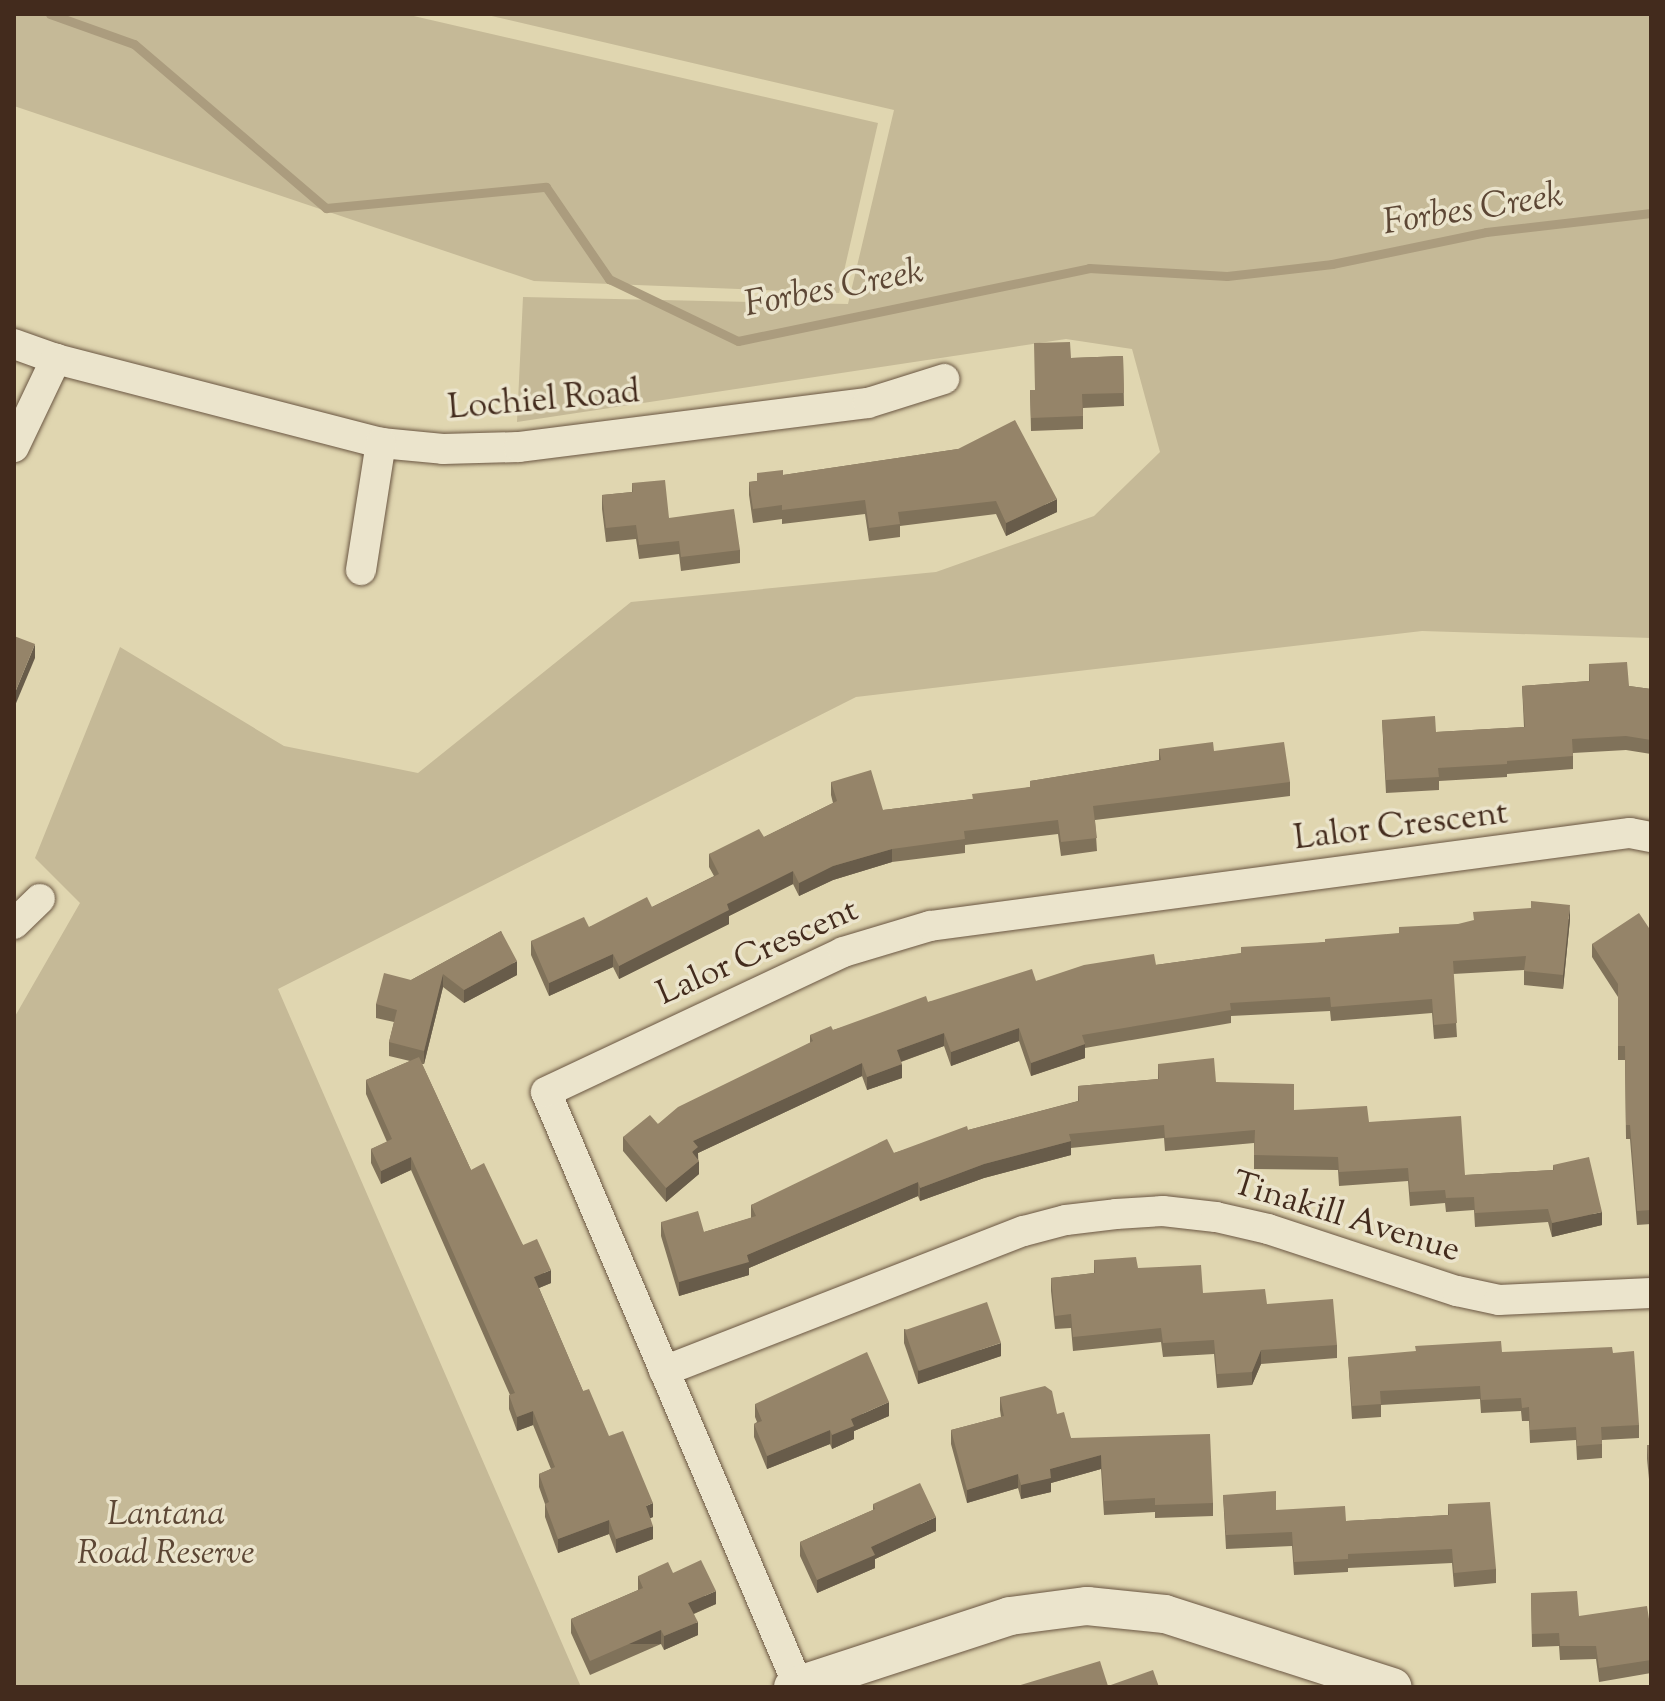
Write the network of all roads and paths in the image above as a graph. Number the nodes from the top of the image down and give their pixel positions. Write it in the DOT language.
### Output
graph roads {
  1 [pos="14,344"];
  2 [pos="56,359"];
  3 [pos="944,379"];
  4 [pos="381,443"];
  5 [pos="14,447"];
  6 [pos="361,570"];
  7 [pos="1651,837"];
  8 [pos="40,899"];
  9 [pos="14,924"];
  10 [pos="1651,1293"];
  11 [pos="664,1371"];
  12 [pos="796,1686"];
  13 [pos="1393,1687"];
  1 -- 2 [label="street, Lochiel Road"];
  2 -- 4 [label="street, Lochiel Road"];
  2 -- 5 [label="street"];
  3 -- 4 [label="street, Lochiel Road"];
  4 -- 6 [label="street"];
  7 -- 11 [label="street, Lalor Crescent"];
  8 -- 9 [label="street"];
  10 -- 11 [label="street, Tinakill Avenue"];
  11 -- 12 [label="street, Lalor Crescent"];
  12 -- 13 [label="street"];
}
